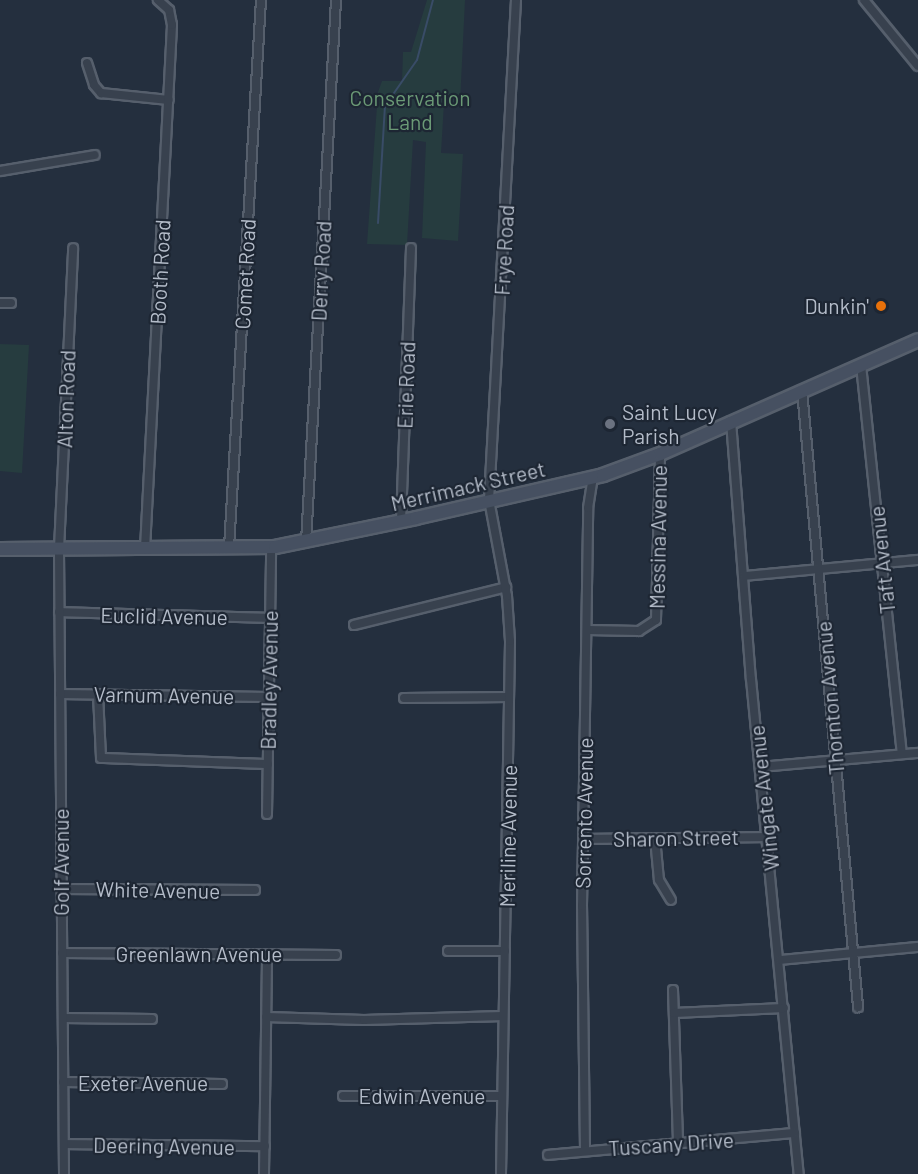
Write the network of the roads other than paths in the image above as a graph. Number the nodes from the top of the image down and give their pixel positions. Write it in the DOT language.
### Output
graph roads {
  1 [pos="158,0"];
  2 [pos="261,0"];
  3 [pos="336,0"];
  4 [pos="516,0"];
  5 [pos="864,0"];
  6 [pos="87,63"];
  7 [pos="918,66"];
  8 [pos="169,100"];
  9 [pos="95,154"];
  10 [pos="0,171"];
  11 [pos="73,248"];
  12 [pos="411,248"];
  13 [pos="0,303"];
  14 [pos="11,303"];
  15 [pos="918,340"];
  16 [pos="861,365"];
  17 [pos="802,390"];
  18 [pos="732,421"];
  19 [pos="660,454"];
  20 [pos="593,477"];
  21 [pos="489,500"];
  22 [pos="401,521"];
  23 [pos="306,542"];
  24 [pos="271,547"];
  25 [pos="229,548"];
  26 [pos="0,549"];
  27 [pos="59,549"];
  28 [pos="146,549"];
  29 [pos="918,560"];
  30 [pos="882,564"];
  31 [pos="819,569"];
  32 [pos="744,576"];
  33 [pos="506,587"];
  34 [pos="59,612"];
  35 [pos="268,618"];
  36 [pos="354,625"];
  37 [pos="588,630"];
  38 [pos="60,694"];
  39 [pos="98,694"];
  40 [pos="268,697"];
  41 [pos="509,697"];
  42 [pos="404,698"];
  43 [pos="918,753"];
  44 [pos="902,754"];
  45 [pos="836,760"];
  46 [pos="268,764"];
  47 [pos="761,767"];
  48 [pos="267,814"];
  49 [pos="769,837"];
  50 [pos="655,838"];
  51 [pos="584,839"];
  52 [pos="62,890"];
  53 [pos="255,890"];
  54 [pos="671,900"];
  55 [pos="918,947"];
  56 [pos="448,951"];
  57 [pos="505,951"];
  58 [pos="62,953"];
  59 [pos="853,953"];
  60 [pos="267,955"];
  61 [pos="336,955"];
  62 [pos="780,960"];
  63 [pos="673,990"];
  64 [pos="858,1007"];
  65 [pos="784,1008"];
  66 [pos="674,1013"];
  67 [pos="503,1016"];
  68 [pos="266,1017"];
  69 [pos="63,1018"];
  70 [pos="152,1019"];
  71 [pos="63,1083"];
  72 [pos="222,1083"];
  73 [pos="343,1095"];
  74 [pos="501,1096"];
  75 [pos="795,1133"];
  76 [pos="64,1144"];
  77 [pos="678,1144"];
  78 [pos="265,1146"];
  79 [pos="585,1149"];
  80 [pos="548,1155"];
  81 [pos="64,1174"];
  82 [pos="264,1174"];
  83 [pos="501,1174"];
  84 [pos="799,1174"];
  1 -- 8 [label="street, Booth Road"];
  2 -- 25 [label="street, Comet Road"];
  3 -- 23 [label="street, Derry Road"];
  4 -- 21 [label="street, Frye Road"];
  5 -- 7 [label="street"];
  6 -- 8 [label="street"];
  8 -- 28 [label="street, Booth Road"];
  9 -- 10 [label="street"];
  11 -- 27 [label="street, Alton Road"];
  12 -- 22 [label="street, Erie Road"];
  13 -- 14 [label="street"];
  15 -- 16 [label="main road, Merrimack Street"];
  16 -- 17 [label="main road, Merrimack Street"];
  16 -- 30 [label="street, Taft Avenue"];
  17 -- 18 [label="main road, Merrimack Street"];
  17 -- 31 [label="street, Thornton Avenue"];
  18 -- 19 [label="main road, Merrimack Street"];
  18 -- 32 [label="street, Wingate Avenue"];
  19 -- 20 [label="main road, Merrimack Street"];
  19 -- 37 [label="street, Messina Avenue"];
  20 -- 21 [label="main road, Merrimack Street"];
  20 -- 37 [label="street, Sorrento Avenue"];
  21 -- 22 [label="main road, Merrimack Street"];
  21 -- 33 [label="street, Meriline Avenue"];
  22 -- 23 [label="main road, Merrimack Street"];
  23 -- 24 [label="main road, Merrimack Street"];
  24 -- 25 [label="main road, Merrimack Street"];
  24 -- 35 [label="street, Bradley Avenue"];
  25 -- 28 [label="main road, Merrimack Street"];
  26 -- 27 [label="main road, Merrimack Street"];
  27 -- 28 [label="main road, Merrimack Street"];
  27 -- 34 [label="street, Golf Avenue"];
  29 -- 30 [label="street"];
  30 -- 31 [label="street"];
  30 -- 44 [label="street, Taft Avenue"];
  31 -- 32 [label="street"];
  31 -- 45 [label="street, Thornton Avenue"];
  32 -- 47 [label="street, Wingate Avenue"];
  33 -- 36 [label="street"];
  33 -- 41 [label="street, Meriline Avenue"];
  34 -- 35 [label="street, Euclid Avenue"];
  34 -- 38 [label="street, Golf Avenue"];
  35 -- 40 [label="street, Bradley Avenue"];
  37 -- 51 [label="street, Sorrento Avenue"];
  38 -- 39 [label="street, Varnum Avenue"];
  38 -- 52 [label="street, Golf Avenue"];
  39 -- 40 [label="street, Varnum Avenue"];
  39 -- 46 [label="street"];
  40 -- 46 [label="street, Bradley Avenue"];
  41 -- 42 [label="street"];
  41 -- 57 [label="street, Meriline Avenue"];
  43 -- 44 [label="street"];
  44 -- 45 [label="street"];
  45 -- 47 [label="street"];
  45 -- 59 [label="street, Thornton Avenue"];
  46 -- 48 [label="street, Bradley Avenue"];
  47 -- 49 [label="street, Wingate Avenue"];
  49 -- 50 [label="street, Sharon Street"];
  49 -- 62 [label="street, Wingate Avenue"];
  50 -- 51 [label="street, Sharon Street"];
  50 -- 54 [label="street"];
  51 -- 79 [label="street, Sorrento Avenue"];
  52 -- 53 [label="street, White Avenue"];
  52 -- 58 [label="street, Golf Avenue"];
  55 -- 59 [label="street"];
  56 -- 57 [label="street"];
  57 -- 67 [label="street, Meriline Avenue"];
  58 -- 60 [label="street, Greenlawn Avenue"];
  58 -- 69 [label="street, Golf Avenue"];
  59 -- 62 [label="street"];
  59 -- 64 [label="street, Thornton Avenue"];
  60 -- 61 [label="street, Greenlawn Avenue"];
  60 -- 68 [label="street"];
  62 -- 65 [label="street, Wingate Avenue"];
  63 -- 66 [label="street"];
  65 -- 66 [label="street"];
  65 -- 75 [label="street, Wingate Avenue"];
  66 -- 77 [label="street"];
  67 -- 68 [label="street"];
  67 -- 74 [label="street, Meriline Avenue"];
  68 -- 78 [label="street"];
  69 -- 70 [label="street"];
  69 -- 71 [label="street, Golf Avenue"];
  71 -- 72 [label="street, Exeter Avenue"];
  71 -- 76 [label="street, Golf Avenue"];
  73 -- 74 [label="street, Edwin Avenue"];
  74 -- 83 [label="street, Meriline Avenue"];
  75 -- 77 [label="street, Tuscany Drive"];
  75 -- 84 [label="street, Wingate Avenue"];
  76 -- 78 [label="street, Deering Avenue"];
  76 -- 81 [label="street, Golf Avenue"];
  77 -- 79 [label="street, Tuscany Drive"];
  78 -- 82 [label="street"];
  79 -- 80 [label="street, Tuscany Drive"];
}
